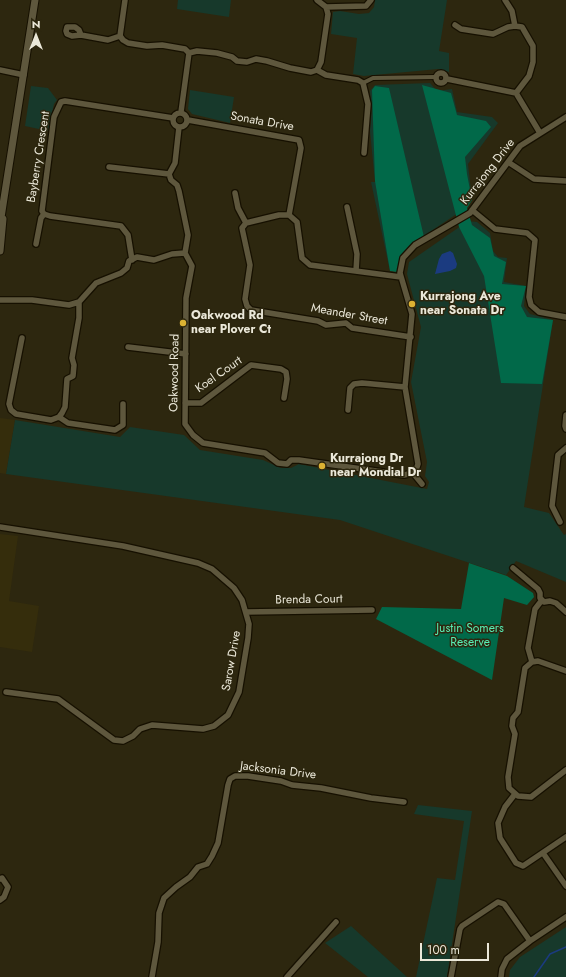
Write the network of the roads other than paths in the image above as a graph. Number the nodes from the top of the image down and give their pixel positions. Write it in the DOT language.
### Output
graph roads {
  1 [pos="35,0"];
  2 [pos="125,0"];
  3 [pos="317,0"];
  4 [pos="371,0"];
  5 [pos="505,0"];
  6 [pos="326,7"];
  7 [pos="455,25"];
  8 [pos="515,26"];
  9 [pos="81,35"];
  10 [pos="120,36"];
  11 [pos="189,53"];
  12 [pos="0,70"];
  13 [pos="317,70"];
  14 [pos="24,75"];
  15 [pos="436,77"];
  16 [pos="363,83"];
  17 [pos="516,93"];
  18 [pos="181,112"];
  19 [pos="566,117"];
  20 [pos="173,118"];
  21 [pos="188,120"];
  22 [pos="179,127"];
  23 [pos="540,132"];
  24 [pos="364,153"];
  25 [pos="508,162"];
  26 [pos="109,167"];
  27 [pos="169,174"];
  28 [pos="566,181"];
  29 [pos="235,193"];
  30 [pos="6,195"];
  31 [pos="348,207"];
  32 [pos="472,210"];
  33 [pos="44,214"];
  34 [pos="289,215"];
  35 [pos="246,223"];
  36 [pos="0,224"];
  37 [pos="36,244"];
  38 [pos="0,251"];
  39 [pos="185,253"];
  40 [pos="132,260"];
  41 [pos="356,271"];
  42 [pos="401,277"];
  43 [pos="0,300"];
  44 [pos="79,302"];
  45 [pos="566,317"];
  46 [pos="411,337"];
  47 [pos="22,338"];
  48 [pos="128,347"];
  49 [pos="186,354"];
  50 [pos="405,387"];
  51 [pos="284,398"];
  52 [pos="185,403"];
  53 [pos="123,404"];
  54 [pos="348,410"];
  55 [pos="566,415"];
  56 [pos="58,417"];
  57 [pos="566,429"];
  58 [pos="566,448"];
  59 [pos="413,473"];
  60 [pos="422,484"];
  61 [pos="560,522"];
  62 [pos="0,527"];
  63 [pos="513,568"];
  64 [pos="542,600"];
  65 [pos="372,610"];
  66 [pos="246,612"];
  67 [pos="566,612"];
  68 [pos="532,662"];
  69 [pos="566,671"];
  70 [pos="6,692"];
  71 [pos="566,770"];
  72 [pos="515,794"];
  73 [pos="404,802"];
  74 [pos="566,837"];
  75 [pos="543,852"];
  76 [pos="0,879"];
  77 [pos="566,886"];
  78 [pos="0,900"];
  79 [pos="566,917"];
  80 [pos="336,922"];
  81 [pos="530,941"];
  82 [pos="152,977"];
  83 [pos="287,977"];
  84 [pos="451,977"];
  85 [pos="501,977"];
  1 -- 14 [label="street"];
  2 -- 10 [label="street"];
  3 -- 6 [label="street"];
  4 -- 6 [label="street"];
  5 -- 8 [label="street"];
  6 -- 13 [label="street"];
  7 -- 8 [label="street"];
  8 -- 17 [label="street"];
  9 -- 10 [label="street"];
  10 -- 11 [label="street"];
  11 -- 13 [label="street"];
  11 -- 18 [label="street"];
  12 -- 14 [label="street"];
  13 -- 16 [label="street"];
  14 -- 30 [label="street"];
  15 -- 16 [label="street"];
  15 -- 17 [label="street"];
  16 -- 24 [label="street"];
  17 -- 23 [label="street"];
  18 -- 20 [label="street"];
  18 -- 21 [label="street"];
  19 -- 23 [label="street, Kurrajong Drive"];
  20 -- 22 [label="street"];
  20 -- 33 [label="street, Bayberry Crescent"];
  21 -- 22 [label="street"];
  21 -- 34 [label="street, Sonata Drive"];
  22 -- 27 [label="street"];
  23 -- 25 [label="street, Kurrajong Drive"];
  25 -- 28 [label="street"];
  25 -- 32 [label="street, Kurrajong Drive"];
  26 -- 27 [label="street"];
  27 -- 39 [label="street, Oakwood Road"];
  29 -- 35 [label="street"];
  30 -- 36 [label="street"];
  30 -- 38 [label="street"];
  31 -- 41 [label="street"];
  32 -- 42 [label="street, Kurrajong Drive"];
  32 -- 45 [label="street"];
  33 -- 37 [label="street"];
  33 -- 40 [label="street, Bayberry Crescent"];
  34 -- 35 [label="street"];
  34 -- 41 [label="street"];
  35 -- 46 [label="street, Meander Street"];
  39 -- 40 [label="street"];
  39 -- 49 [label="street, Oakwood Road"];
  40 -- 44 [label="street"];
  41 -- 42 [label="street"];
  42 -- 46 [label="street, Kurrajong Drive"];
  43 -- 44 [label="street"];
  44 -- 56 [label="street"];
  46 -- 50 [label="street, Kurrajong Drive"];
  47 -- 56 [label="street"];
  48 -- 49 [label="street"];
  49 -- 52 [label="street, Oakwood Road"];
  50 -- 54 [label="street"];
  50 -- 59 [label="street, Kurrajong Drive"];
  51 -- 52 [label="street, Koel Court"];
  52 -- 59 [label="street, Oakwood Road"];
  53 -- 56 [label="street"];
  55 -- 57 [label="street"];
  58 -- 61 [label="street"];
  59 -- 60 [label="street"];
  62 -- 66 [label="street, Sarow Drive"];
  63 -- 64 [label="street"];
  64 -- 67 [label="street"];
  64 -- 68 [label="street"];
  65 -- 66 [label="street, Brenda Court"];
  66 -- 70 [label="street, Sarow Drive"];
  68 -- 69 [label="street"];
  68 -- 72 [label="street"];
  71 -- 72 [label="street"];
  72 -- 75 [label="street"];
  73 -- 82 [label="street, Jacksonia Drive"];
  74 -- 75 [label="street"];
  75 -- 77 [label="street"];
  76 -- 78 [label="street"];
  79 -- 81 [label="street"];
  80 -- 83 [label="street"];
  81 -- 84 [label="street"];
  81 -- 85 [label="street"];
}
